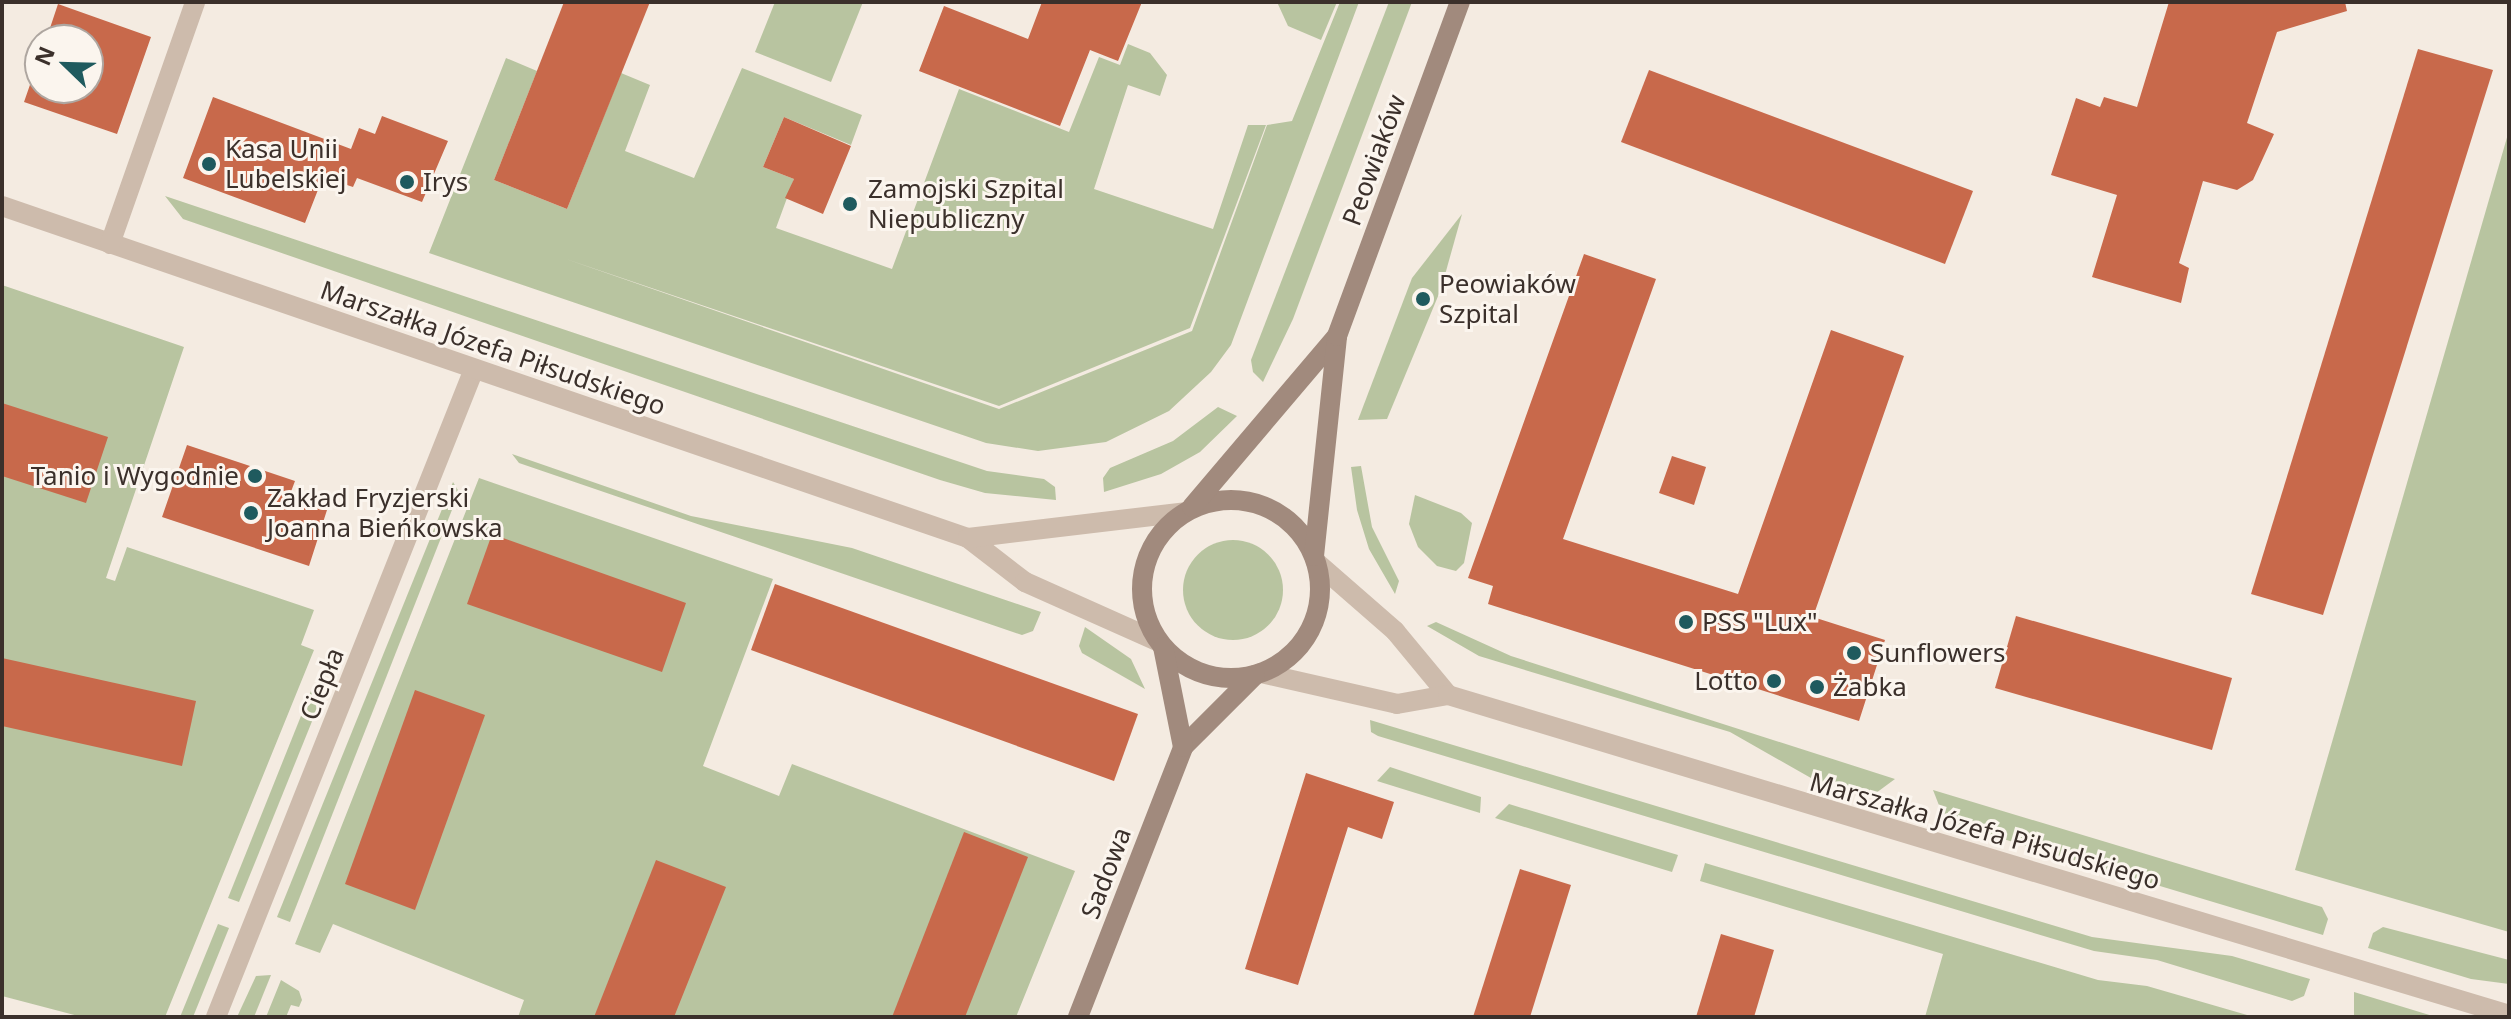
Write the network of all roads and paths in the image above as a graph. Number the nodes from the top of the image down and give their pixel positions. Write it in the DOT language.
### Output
graph roads {
  1 [pos="195,2"];
  2 [pos="1460,2"];
  3 [pos="2,206"];
  4 [pos="110,244"];
  5 [pos="1337,336"];
  6 [pos="474,369"];
  7 [pos="1188,510"];
  8 [pos="968,538"];
  9 [pos="1315,559"];
  10 [pos="1160,644"];
  11 [pos="1258,674"];
  12 [pos="1448,695"];
  13 [pos="1183,747"];
  14 [pos="2509,1015"];
  15 [pos="216,1017"];
  16 [pos="1078,1017"];
  1 -- 4 [label="street"];
  2 -- 5 [label="main road, Peowiaków"];
  3 -- 4 [label="street, Marszałka Józefa Piłsudskiego"];
  4 -- 6 [label="street, Marszałka Józefa Piłsudskiego"];
  5 -- 7 [label="main road, Peowiaków"];
  5 -- 9 [label="main road, Peowiaków"];
  6 -- 8 [label="street, Marszałka Józefa Piłsudskiego"];
  6 -- 15 [label="street, Ciepła"];
  7 -- 8 [label="street, Marszałka Józefa Piłsudskiego"];
  7 -- 9 [label="main road"];
  7 -- 10 [label="main road"];
  8 -- 10 [label="street, Marszałka Józefa Piłsudskiego"];
  9 -- 11 [label="main road"];
  9 -- 12 [label="street"];
  10 -- 11 [label="main road"];
  10 -- 13 [label="main road"];
  11 -- 12 [label="street, Marszałka Józefa Piłsudskiego"];
  11 -- 13 [label="main road, Sadowa"];
  12 -- 14 [label="street, Marszałka Józefa Piłsudskiego"];
  13 -- 16 [label="main road, Sadowa"];
}
